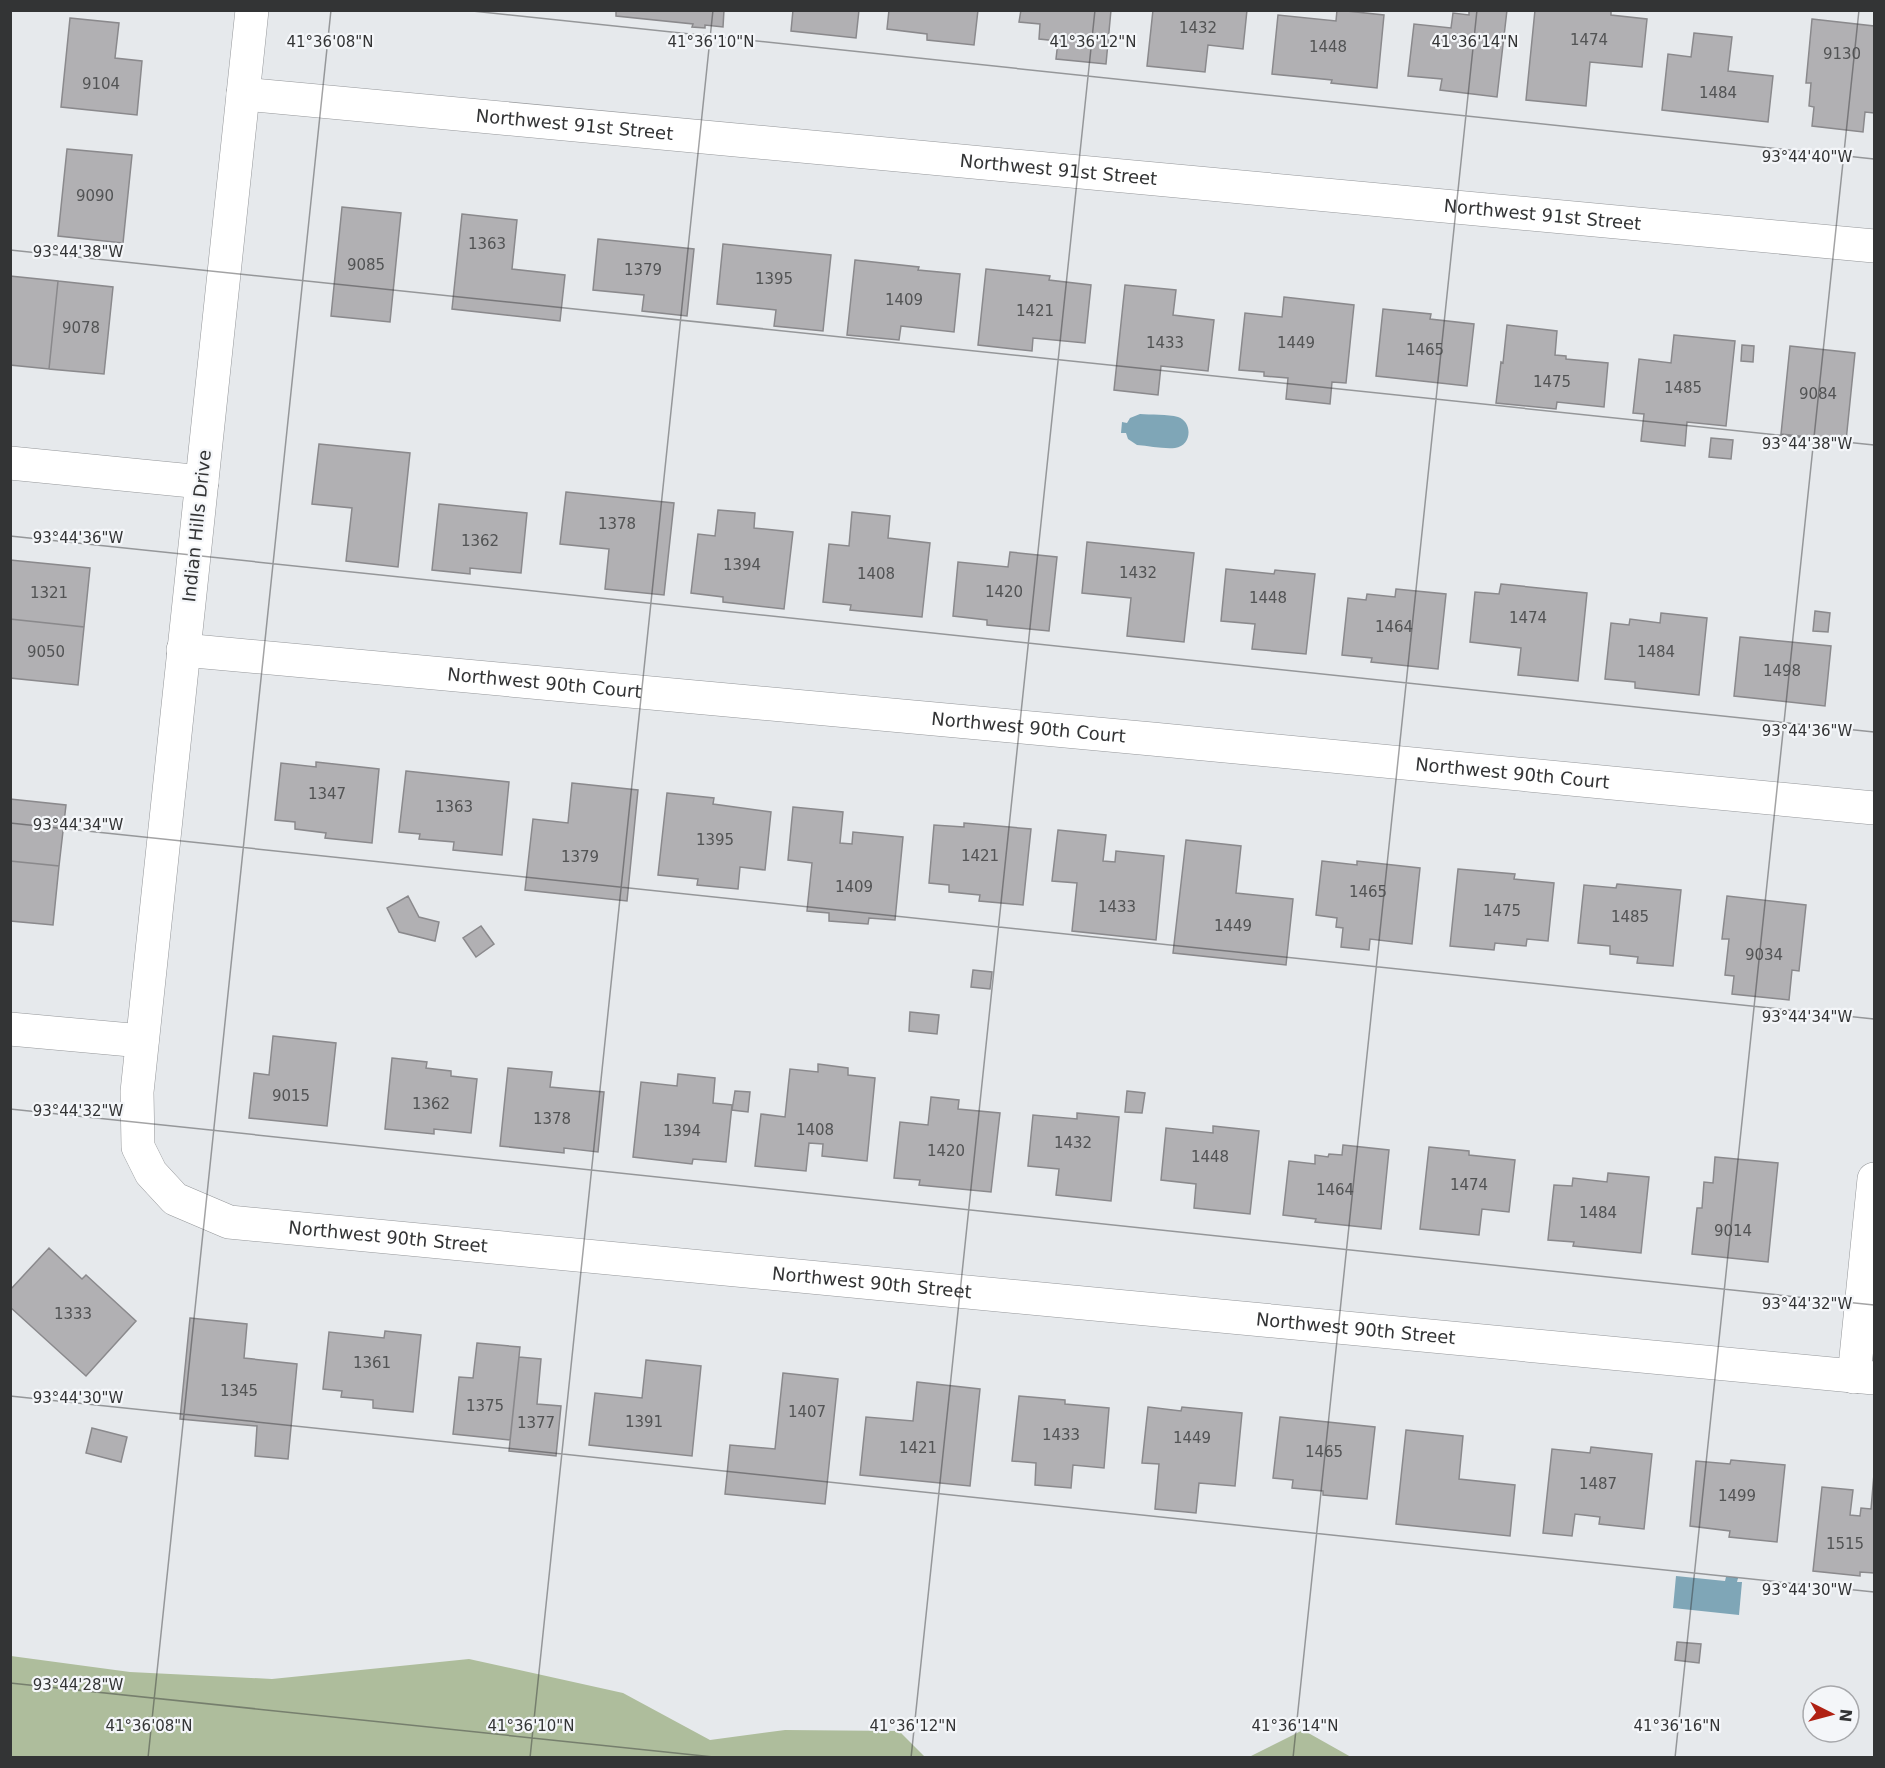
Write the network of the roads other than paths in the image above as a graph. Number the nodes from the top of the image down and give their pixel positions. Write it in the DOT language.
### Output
graph roads {
  1 [pos="252,10"];
  2 [pos="243,94"];
  3 [pos="1875,246"];
  4 [pos="10,463"];
  5 [pos="202,482"];
  6 [pos="183,650"];
  7 [pos="1875,808"];
  8 [pos="10,1029"];
  9 [pos="142,1041"];
  10 [pos="1875,1179"];
  11 [pos="1864,1378"];
  1 -- 2 [label="street, Indian Hills Drive"];
  2 -- 3 [label="street, Northwest 91st Street"];
  2 -- 5 [label="street, Indian Hills Drive"];
  4 -- 5 [label="street"];
  5 -- 6 [label="street, Indian Hills Drive"];
  6 -- 7 [label="street, Northwest 90th Court"];
  6 -- 9 [label="street, Indian Hills Drive"];
  8 -- 9 [label="street"];
  9 -- 11 [label="street, Northwest 90th Street"];
  10 -- 11 [label="street"];
}
